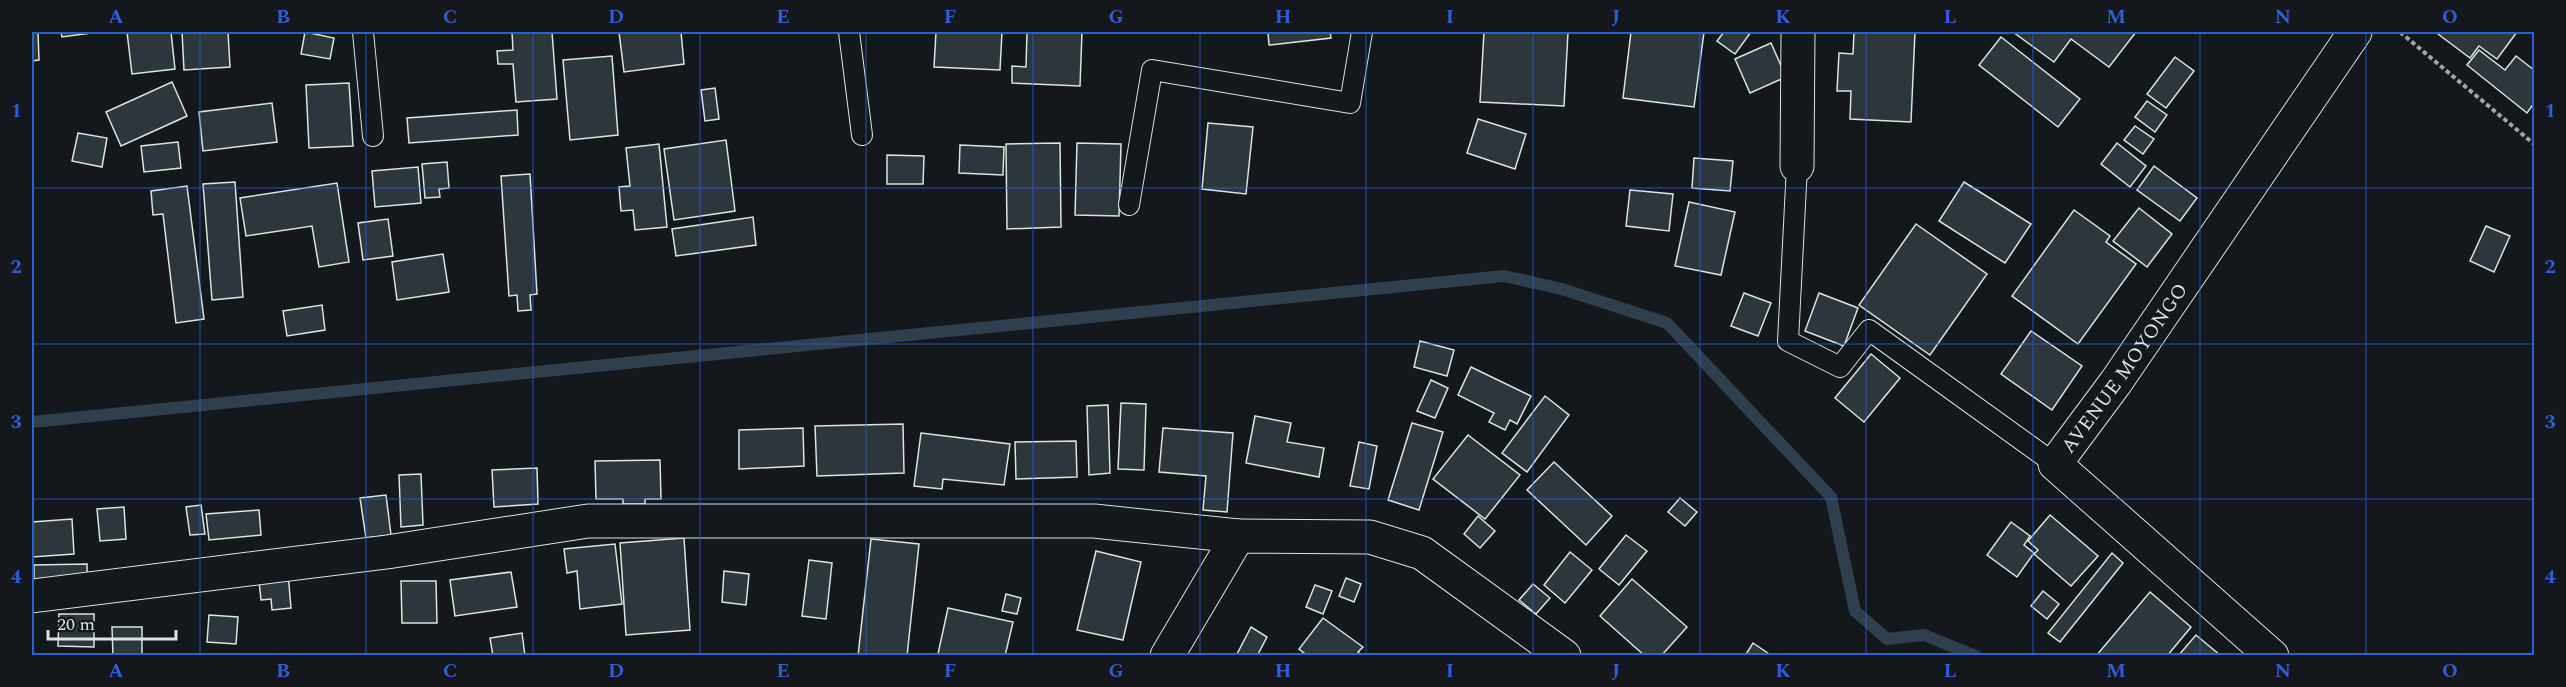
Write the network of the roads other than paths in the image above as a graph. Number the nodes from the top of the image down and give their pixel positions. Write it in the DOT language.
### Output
graph roads {
  1 [pos="363,32"];
  2 [pos="849,32"];
  3 [pos="1362,32"];
  4 [pos="1798,32"];
  5 [pos="2355,32"];
  6 [pos="862,135"];
  7 [pos="373,136"];
  8 [pos="1797,166"];
  9 [pos="1129,205"];
  10 [pos="2055,464"];
  11 [pos="1238,536"];
  12 [pos="32,596"];
  13 [pos="1167,656"];
  14 [pos="1564,656"];
  15 [pos="2272,656"];
  1 -- 7 [label="lane"];
  2 -- 6 [label="lane"];
  3 -- 9 [label="lane"];
  4 -- 8 [label="street"];
  5 -- 10 [label="street, AVENUE MOYONGO"];
  8 -- 10 [label="lane"];
  10 -- 15 [label="street, AVENUE MOYONGO"];
  11 -- 12 [label="street"];
  11 -- 13 [label="street"];
  11 -- 14 [label="street"];
}
